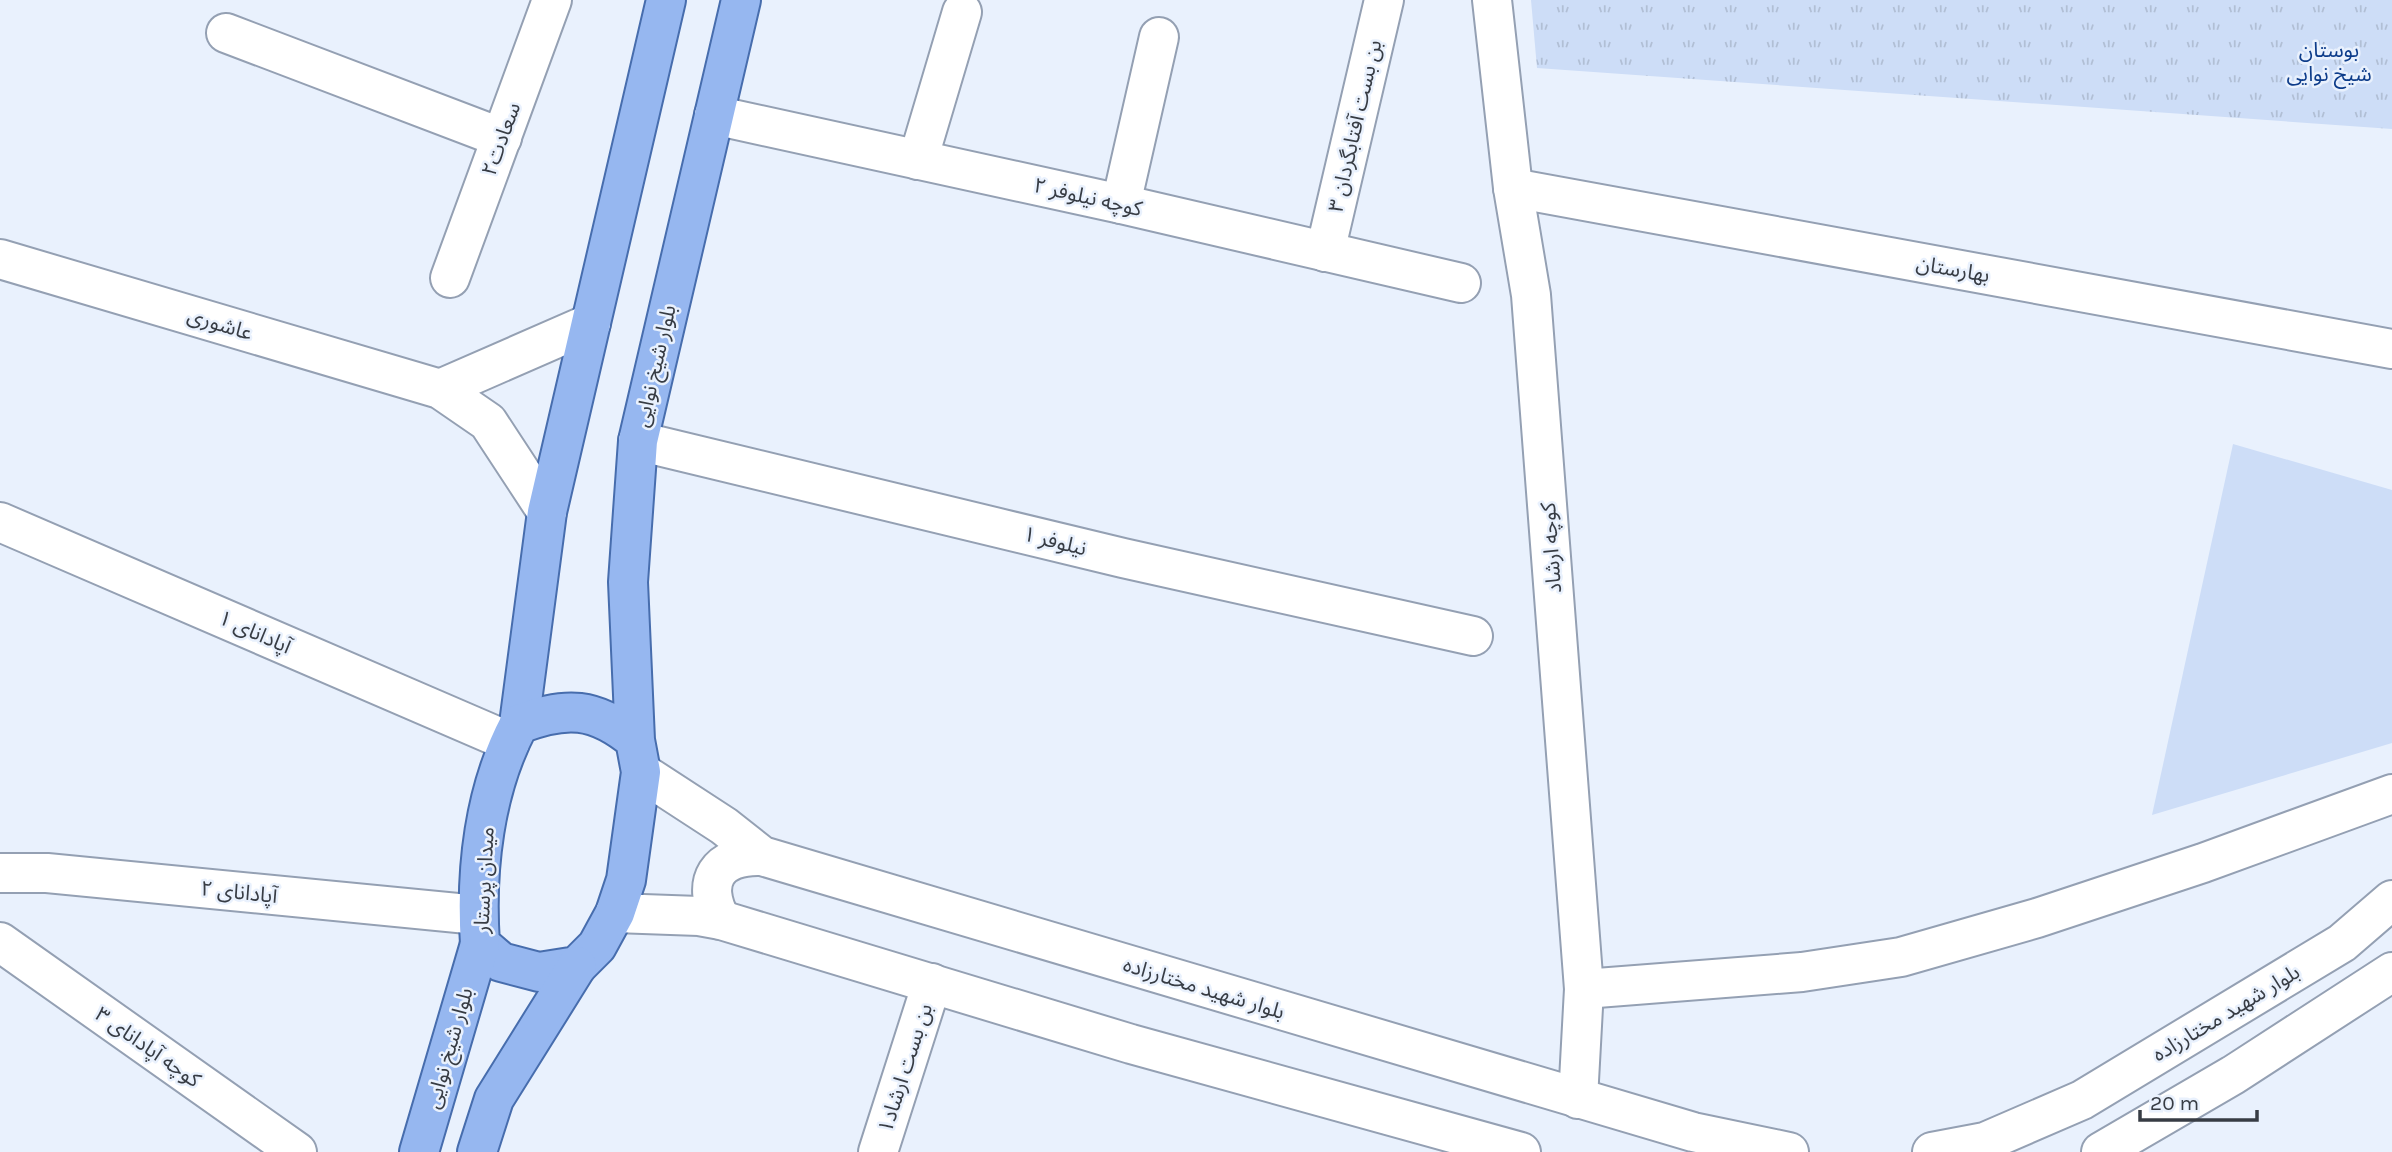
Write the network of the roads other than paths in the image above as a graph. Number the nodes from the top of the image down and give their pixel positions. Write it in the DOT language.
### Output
graph roads {
  1 [pos="552,0"];
  2 [pos="666,0"];
  3 [pos="741,0"];
  4 [pos="1384,0"];
  5 [pos="1492,0"];
  6 [pos="962,12"];
  7 [pos="226,33"];
  8 [pos="1160,37"];
  9 [pos="714,115"];
  10 [pos="502,138"];
  11 [pos="918,160"];
  12 [pos="1513,188"];
  13 [pos="1121,204"];
  14 [pos="1325,253"];
  15 [pos="0,259"];
  16 [pos="450,278"];
  17 [pos="1461,283"];
  18 [pos="591,323"];
  19 [pos="2392,349"];
  20 [pos="440,389"];
  21 [pos="638,441"];
  22 [pos="547,512"];
  23 [pos="0,522"];
  24 [pos="1473,636"];
  25 [pos="514,733"];
  26 [pos="638,756"];
  27 [pos="2392,794"];
  28 [pos="762,856"];
  29 [pos="0,873"];
  30 [pos="2392,900"];
  31 [pos="614,913"];
  32 [pos="721,920"];
  33 [pos="479,930"];
  34 [pos="0,942"];
  35 [pos="577,967"];
  36 [pos="2392,972"];
  37 [pos="932,983"];
  38 [pos="1584,989"];
  39 [pos="1578,1099"];
  40 [pos="1436,1140"];
  41 [pos="297,1152"];
  42 [pos="419,1152"];
  43 [pos="477,1152"];
  44 [pos="878,1152"];
  45 [pos="1521,1152"];
  46 [pos="1789,1152"];
  47 [pos="1932,1152"];
  48 [pos="2101,1152"];
  1 -- 10 [label="street, سعادت۲"];
  2 -- 18 [label="main road"];
  3 -- 9 [label="main road, بلوار شیخ نوایی"];
  4 -- 14 [label="street, بن بست آفتابگردان ۳"];
  5 -- 12 [label="street, کوچه ارشاد"];
  6 -- 11 [label="street"];
  7 -- 10 [label="street"];
  8 -- 13 [label="street"];
  9 -- 11 [label="street, کوچه نیلوفر ۲"];
  9 -- 21 [label="main road, بلوار شیخ نوایی"];
  10 -- 16 [label="street, سعادت۲"];
  11 -- 13 [label="street, کوچه نیلوفر ۲"];
  12 -- 19 [label="street, بهارستان"];
  12 -- 38 [label="street, کوچه ارشاد"];
  13 -- 14 [label="street, کوچه نیلوفر ۲"];
  14 -- 17 [label="street, کوچه نیلوفر ۲"];
  15 -- 20 [label="street, عاشوری"];
  18 -- 20 [label="street"];
  18 -- 22 [label="main road"];
  20 -- 22 [label="street, عاشوری"];
  21 -- 24 [label="street, ۱ نیلوفر"];
  21 -- 26 [label="main road, بلوار شیخ نوایی"];
  22 -- 25 [label="main road"];
  23 -- 25 [label="street, آپادانای ۱"];
  25 -- 26 [label="main road"];
  25 -- 33 [label="main road, میدان پرستار"];
  26 -- 28 [label="street, بلوار شهید مختارزاده"];
  26 -- 31 [label="main road"];
  27 -- 38 [label="street"];
  28 -- 32 [label="street"];
  28 -- 39 [label="street, بلوار شهید مختارزاده"];
  29 -- 33 [label="street, آپادانای ۲"];
  30 -- 47 [label="street, بلوار شهید مختارزاده"];
  31 -- 32 [label="street"];
  31 -- 35 [label="main road"];
  32 -- 37 [label="street"];
  33 -- 35 [label="main road, میدان پرستار"];
  33 -- 42 [label="main road, بلوار شیخ نوایی"];
  34 -- 41 [label="street, کوچه آپادانای ۳"];
  35 -- 43 [label="main road"];
  36 -- 48 [label="street"];
  37 -- 40 [label="street"];
  37 -- 44 [label="street, بن بست ارشاد۱"];
  38 -- 39 [label="street, کوچه ارشاد"];
  39 -- 46 [label="street, بلوار شهید مختارزاده"];
  40 -- 45 [label="street"];
}
